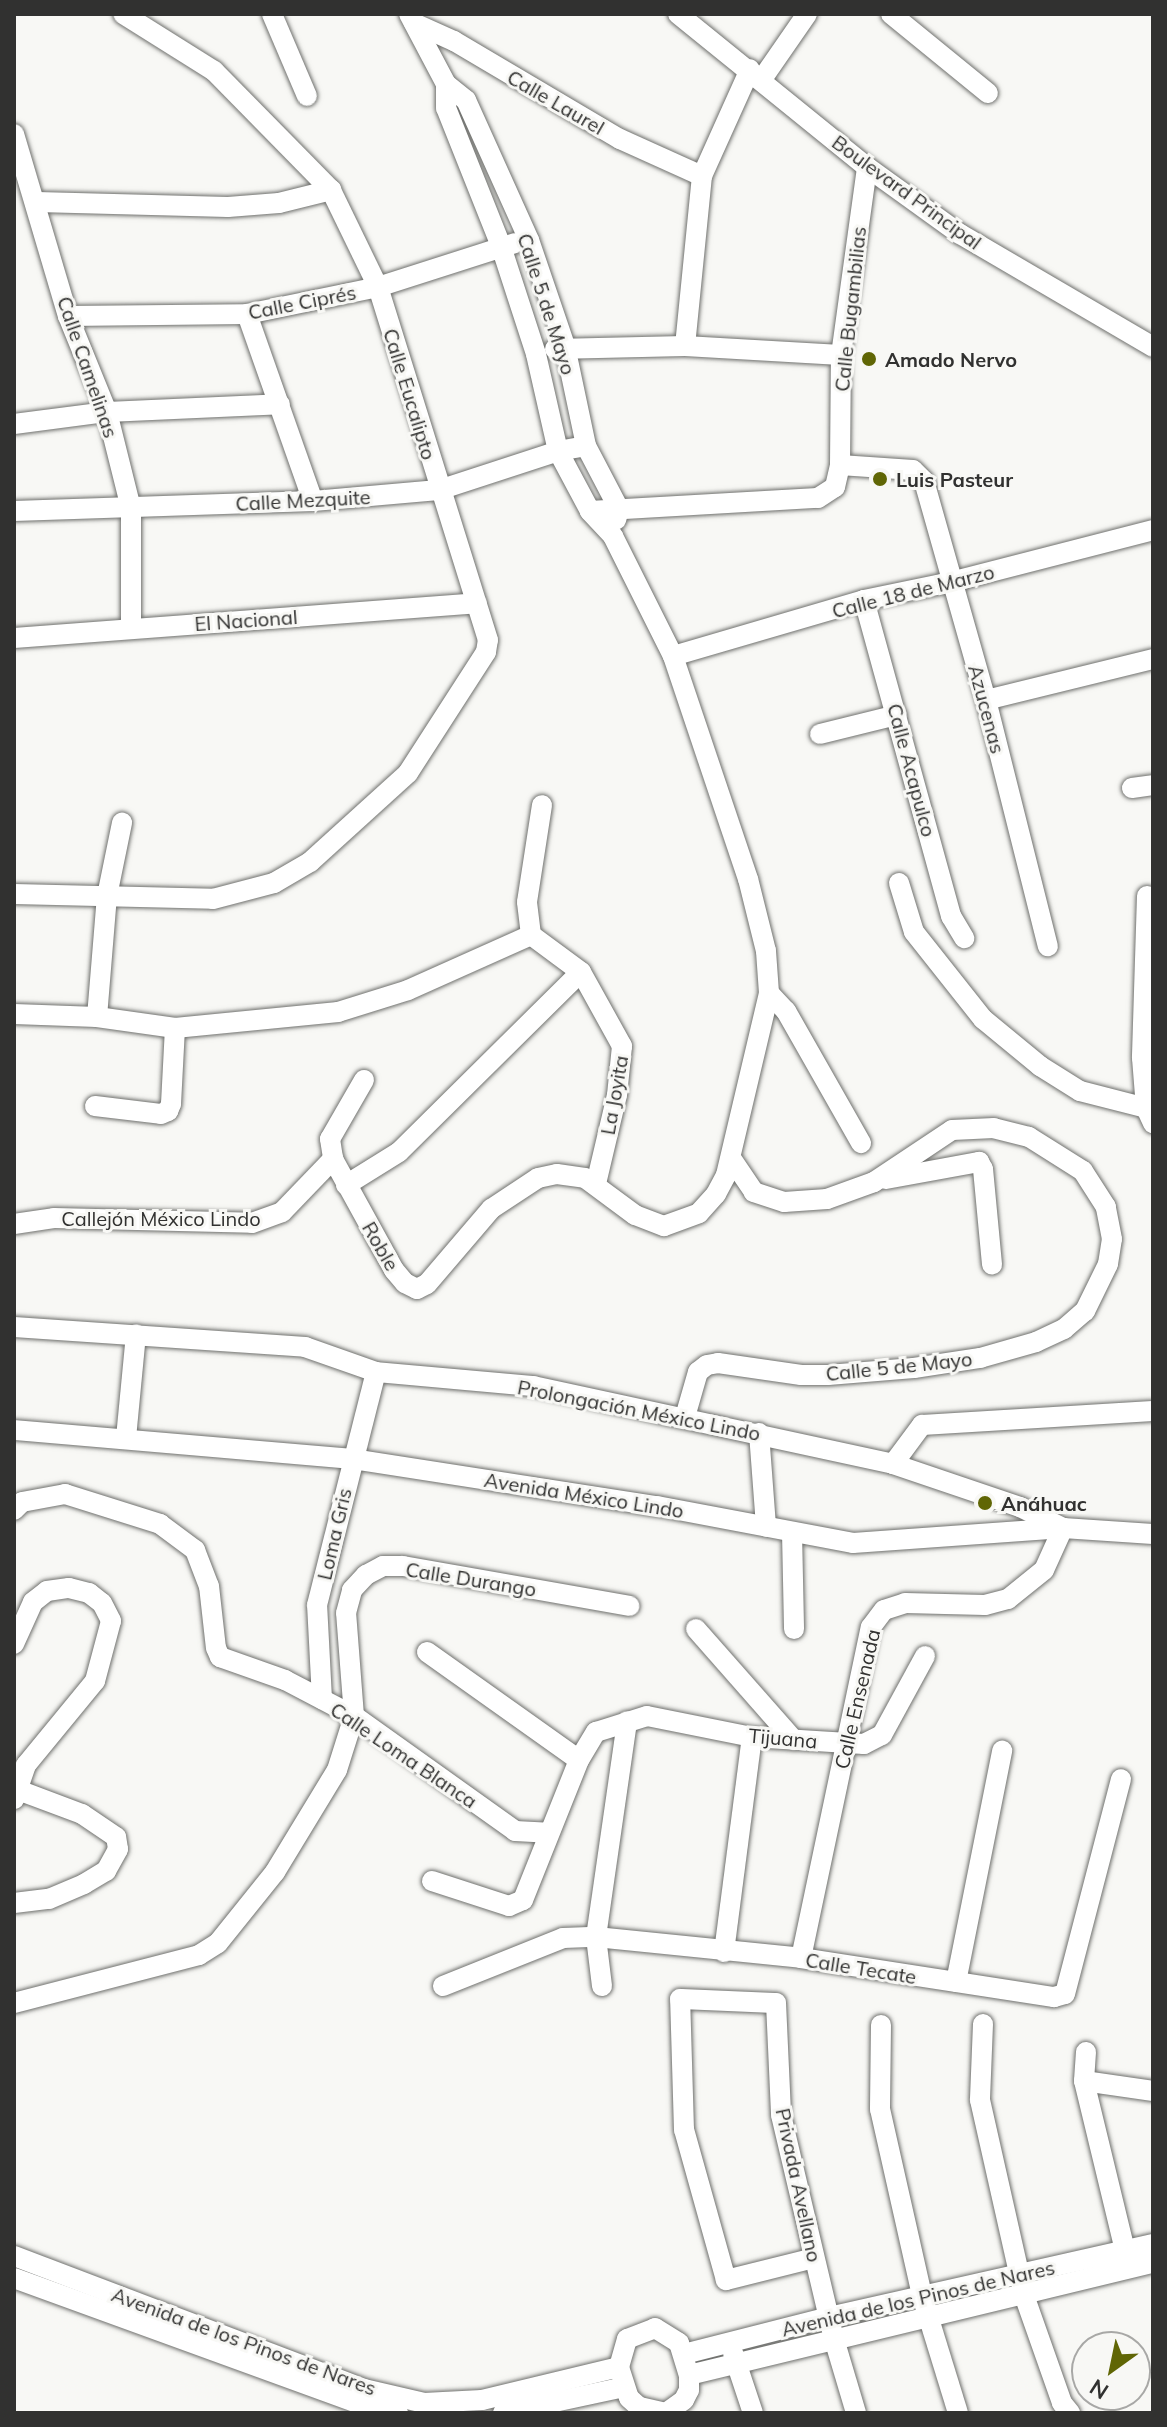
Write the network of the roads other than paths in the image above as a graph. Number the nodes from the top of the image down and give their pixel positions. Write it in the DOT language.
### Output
graph roads {
  1 [pos="123,14"];
  2 [pos="272,14"];
  3 [pos="678,14"];
  4 [pos="807,14"];
  5 [pos="891,14"];
  6 [pos="412,18"];
  7 [pos="756,74"];
  8 [pos="446,84"];
  9 [pos="988,93"];
  10 [pos="307,96"];
  11 [pos="14,134"];
  12 [pos="867,167"];
  13 [pos="702,176"];
  14 [pos="331,190"];
  15 [pos="37,202"];
  16 [pos="529,240"];
  17 [pos="501,246"];
  18 [pos="378,287"];
  19 [pos="247,314"];
  20 [pos="68,316"];
  21 [pos="565,346"];
  22 [pos="685,346"];
  23 [pos="1153,347"];
  24 [pos="536,354"];
  25 [pos="841,355"];
  26 [pos="280,404"];
  27 [pos="107,412"];
  28 [pos="14,424"];
  29 [pos="586,446"];
  30 [pos="558,451"];
  31 [pos="840,465"];
  32 [pos="439,490"];
  33 [pos="313,501"];
  34 [pos="131,508"];
  35 [pos="619,509"];
  36 [pos="14,511"];
  37 [pos="590,511"];
  38 [pos="1153,530"];
  39 [pos="613,536"];
  40 [pos="951,582"];
  41 [pos="864,600"];
  42 [pos="477,603"];
  43 [pos="131,629"];
  44 [pos="14,638"];
  45 [pos="673,656"];
  46 [pos="1153,659"];
  47 [pos="986,700"];
  48 [pos="897,715"];
  49 [pos="820,734"];
  50 [pos="1153,785"];
  51 [pos="1132,788"];
  52 [pos="542,805"];
  53 [pos="122,823"];
  54 [pos="899,883"];
  55 [pos="14,894"];
  56 [pos="107,896"];
  57 [pos="1147,896"];
  58 [pos="531,935"];
  59 [pos="964,938"];
  60 [pos="1048,946"];
  61 [pos="581,972"];
  62 [pos="769,993"];
  63 [pos="14,1014"];
  64 [pos="97,1017"];
  65 [pos="175,1028"];
  66 [pos="364,1080"];
  67 [pos="95,1106"];
  68 [pos="1150,1116"];
  69 [pos="861,1143"];
  70 [pos="731,1158"];
  71 [pos="333,1159"];
  72 [pos="874,1182"];
  73 [pos="596,1184"];
  74 [pos="346,1185"];
  75 [pos="14,1224"];
  76 [pos="992,1265"];
  77 [pos="14,1327"];
  78 [pos="136,1334"];
  79 [pos="376,1372"];
  80 [pos="1150,1409"];
  81 [pos="685,1417"];
  82 [pos="14,1430"];
  83 [pos="759,1433"];
  84 [pos="126,1438"];
  85 [pos="352,1459"];
  86 [pos="893,1464"];
  87 [pos="14,1510"];
  88 [pos="766,1527"];
  89 [pos="1063,1528"];
  90 [pos="792,1532"];
  91 [pos="1153,1534"];
  92 [pos="629,1606"];
  93 [pos="696,1629"];
  94 [pos="794,1629"];
  95 [pos="14,1644"];
  96 [pos="427,1652"];
  97 [pos="925,1656"];
  98 [pos="322,1699"];
  99 [pos="354,1716"];
  100 [pos="627,1721"];
  101 [pos="752,1737"];
  102 [pos="794,1740"];
  103 [pos="846,1744"];
  104 [pos="1002,1751"];
  105 [pos="579,1760"];
  106 [pos="1121,1779"];
  107 [pos="16,1794"];
  108 [pos="548,1833"];
  109 [pos="432,1881"];
  110 [pos="14,1903"];
  111 [pos="596,1937"];
  112 [pos="724,1952"];
  113 [pos="801,1958"];
  114 [pos="956,1982"];
  115 [pos="443,1986"];
  116 [pos="602,1986"];
  117 [pos="14,2003"];
  118 [pos="983,2024"];
  119 [pos="881,2025"];
  120 [pos="1086,2052"];
  121 [pos="1084,2081"];
  122 [pos="1153,2091"];
  123 [pos="1153,2244"];
  124 [pos="14,2256"];
  125 [pos="814,2258"];
  126 [pos="1126,2258"];
  127 [pos="1153,2263"];
  128 [pos="14,2278"];
  129 [pos="1022,2285"];
  130 [pos="925,2306"];
  131 [pos="829,2317"];
  132 [pos="834,2339"];
  133 [pos="730,2341"];
  134 [pos="248,2353"];
  135 [pos="736,2363"];
  136 [pos="687,2364"];
  137 [pos="622,2377"];
  138 [pos="586,2385"];
  139 [pos="362,2396"];
  140 [pos="481,2406"];
  141 [pos="676,2411"];
  142 [pos="651,2412"];
  143 [pos="398,2413"];
  144 [pos="503,2413"];
  145 [pos="753,2413"];
  146 [pos="856,2413"];
  147 [pos="958,2413"];
  148 [pos="1070,2413"];
  1 -- 14 [label="street, Calle Eucalipto"];
  2 -- 10 [label="street"];
  3 -- 7 [label="street, Boulevard Principal"];
  4 -- 7 [label="street"];
  5 -- 9 [label="street"];
  6 -- 8 [label="street, Calle 5 de Mayo"];
  6 -- 13 [label="street, Calle Laurel"];
  7 -- 12 [label="street, Boulevard Principal"];
  7 -- 13 [label="street"];
  8 -- 16 [label="street, Calle 5 de Mayo"];
  8 -- 17 [label="street, Calle 5 de Mayo"];
  11 -- 15 [label="street, Calle Camelinas"];
  12 -- 23 [label="street, Boulevard Principal"];
  12 -- 25 [label="street, Calle Bugambilias"];
  13 -- 22 [label="street"];
  14 -- 15 [label="street"];
  14 -- 18 [label="street, Calle Eucalipto"];
  15 -- 20 [label="street, Calle Camelinas"];
  16 -- 17 [label="street, Calle Ciprés"];
  16 -- 21 [label="street, Calle 5 de Mayo"];
  17 -- 18 [label="street, Calle Ciprés"];
  17 -- 24 [label="street, Calle 5 de Mayo"];
  18 -- 19 [label="street, Calle Ciprés"];
  18 -- 32 [label="street, Calle Eucalipto"];
  19 -- 20 [label="street, Calle Ciprés"];
  19 -- 26 [label="street"];
  20 -- 27 [label="street, Calle Camelinas"];
  21 -- 22 [label="street"];
  21 -- 24 [label="street"];
  21 -- 29 [label="street, Calle 5 de Mayo"];
  22 -- 25 [label="street"];
  24 -- 30 [label="street, Calle 5 de Mayo"];
  25 -- 31 [label="street, Calle Bugambilias"];
  26 -- 27 [label="street"];
  26 -- 33 [label="street"];
  27 -- 28 [label="street"];
  27 -- 34 [label="street, Calle Camelinas"];
  29 -- 30 [label="street, Calle Mezquite"];
  29 -- 35 [label="street, Calle 5 de Mayo"];
  30 -- 32 [label="street, Calle Mezquite"];
  30 -- 37 [label="street, Calle 5 de Mayo"];
  31 -- 35 [label="street"];
  31 -- 40 [label="street, Azucenas"];
  32 -- 33 [label="street, Calle Mezquite"];
  32 -- 42 [label="street, Calle Eucalipto"];
  33 -- 34 [label="street, Calle Mezquite"];
  34 -- 36 [label="street, Calle Mezquite"];
  34 -- 43 [label="street, Calle Camelinas"];
  35 -- 37 [label="street"];
  35 -- 39 [label="street"];
  37 -- 39 [label="street, Calle 5 de Mayo"];
  38 -- 40 [label="street, Calle 18 de Marzo"];
  39 -- 45 [label="street, Calle 5 de Mayo"];
  40 -- 41 [label="street, Calle 18 de Marzo"];
  40 -- 47 [label="street, Azucenas"];
  41 -- 45 [label="street, Calle 18 de Marzo"];
  41 -- 48 [label="street, Calle Acapulco"];
  42 -- 43 [label="street, El Nacional"];
  42 -- 56 [label="street, Calle Eucalipto"];
  43 -- 44 [label="street, El Nacional"];
  45 -- 62 [label="street, Calle 5 de Mayo"];
  46 -- 47 [label="street"];
  47 -- 60 [label="street, Azucenas"];
  48 -- 49 [label="street"];
  48 -- 59 [label="street, Calle Acapulco"];
  50 -- 51 [label="street"];
  52 -- 58 [label="street"];
  53 -- 56 [label="street"];
  54 -- 68 [label="street"];
  55 -- 56 [label="street, Calle Eucalipto"];
  56 -- 64 [label="street"];
  57 -- 68 [label="street"];
  58 -- 61 [label="street, La Joyita"];
  58 -- 65 [label="street"];
  61 -- 73 [label="street, La Joyita"];
  61 -- 74 [label="street"];
  62 -- 69 [label="street"];
  62 -- 70 [label="street, Calle 5 de Mayo"];
  63 -- 64 [label="street"];
  64 -- 65 [label="street"];
  65 -- 67 [label="street"];
  66 -- 71 [label="street"];
  70 -- 72 [label="street, Calle 5 de Mayo"];
  70 -- 73 [label="street"];
  71 -- 74 [label="street, Roble"];
  71 -- 75 [label="street, Callejón México Lindo"];
  72 -- 76 [label="street, Calle 5 de Mayo"];
  72 -- 81 [label="street, Calle 5 de Mayo"];
  73 -- 74 [label="street, Roble"];
  77 -- 78 [label="street, Prolongación México Lindo"];
  78 -- 79 [label="street, Prolongación México Lindo"];
  78 -- 84 [label="street"];
  79 -- 81 [label="street, Prolongación México Lindo"];
  79 -- 85 [label="street, Loma Gris"];
  80 -- 86 [label="street"];
  81 -- 83 [label="street, Prolongación México Lindo"];
  82 -- 84 [label="street, Avenida México Lindo"];
  83 -- 86 [label="street, Prolongación México Lindo"];
  83 -- 88 [label="street"];
  84 -- 85 [label="street, Avenida México Lindo"];
  85 -- 88 [label="street, Avenida México Lindo"];
  85 -- 98 [label="street, Loma Gris"];
  86 -- 89 [label="street, Prolongación México Lindo"];
  87 -- 98 [label="street, Calle Loma Blanca"];
  88 -- 90 [label="street, Avenida México Lindo"];
  89 -- 90 [label="street, Avenida México Lindo"];
  89 -- 91 [label="street, Avenida México Lindo"];
  89 -- 103 [label="street, Calle Ensenada"];
  90 -- 94 [label="street"];
  92 -- 99 [label="street, Calle Durango"];
  93 -- 102 [label="street"];
  95 -- 107 [label="street"];
  96 -- 105 [label="street"];
  97 -- 103 [label="street, Tijuana"];
  98 -- 99 [label="street, Calle Loma Blanca"];
  99 -- 108 [label="street, Calle Loma Blanca"];
  99 -- 117 [label="street"];
  100 -- 101 [label="street, Tijuana"];
  100 -- 105 [label="street, Tijuana"];
  100 -- 111 [label="street"];
  101 -- 102 [label="street, Tijuana"];
  101 -- 112 [label="street"];
  102 -- 103 [label="street, Tijuana"];
  103 -- 113 [label="street, Calle Ensenada"];
  104 -- 114 [label="street"];
  105 -- 108 [label="street"];
  106 -- 114 [label="street, Calle Tecate"];
  107 -- 110 [label="street"];
  108 -- 109 [label="street"];
  111 -- 112 [label="street, Calle Tecate"];
  111 -- 115 [label="street, Calle Tecate"];
  111 -- 116 [label="street"];
  112 -- 113 [label="street, Calle Tecate"];
  113 -- 114 [label="street, Calle Tecate"];
  118 -- 129 [label="street"];
  119 -- 130 [label="street"];
  120 -- 121 [label="street"];
  121 -- 122 [label="street"];
  121 -- 126 [label="street"];
  123 -- 126 [label="street, Avenida de los Pinos de Nares"];
  124 -- 134 [label="street, Avenida de los Pinos de Nares"];
  125 -- 125 [label="street, Privada Avellano"];
  125 -- 131 [label="street, Privada Avellano"];
  126 -- 127 [label="street, Avenida de los Pinos de Nares"];
  126 -- 129 [label="street, Avenida de los Pinos de Nares"];
  128 -- 134 [label="street, Avenida de los Pinos de Nares"];
  129 -- 130 [label="street, Avenida de los Pinos de Nares"];
  129 -- 148 [label="street"];
  130 -- 131 [label="street, Avenida de los Pinos de Nares"];
  130 -- 132 [label="street, Avenida de los Pinos de Nares"];
  130 -- 147 [label="street"];
  131 -- 132 [label="street, Privada Avellano"];
  131 -- 133 [label="street, Avenida de los Pinos de Nares"];
  132 -- 135 [label="street, Avenida de los Pinos de Nares"];
  132 -- 146 [label="street, Privada Avellano"];
  133 -- 135 [label="street"];
  133 -- 136 [label="street, Avenida de los Pinos de Nares"];
  134 -- 139 [label="street, Avenida de los Pinos de Nares"];
  135 -- 136 [label="street, Avenida de los Pinos de Nares"];
  135 -- 145 [label="street"];
  136 -- 137 [label="street"];
  136 -- 141 [label="street"];
  137 -- 138 [label="street, Avenida de los Pinos de Nares"];
  137 -- 142 [label="street"];
  138 -- 140 [label="street, Avenida de los Pinos de Nares"];
  138 -- 144 [label="street, Avenida de los Pinos de Nares"];
  139 -- 140 [label="street, Avenida de los Pinos de Nares"];
  139 -- 143 [label="street, Avenida de los Pinos de Nares"];
  141 -- 142 [label="street"];
}
